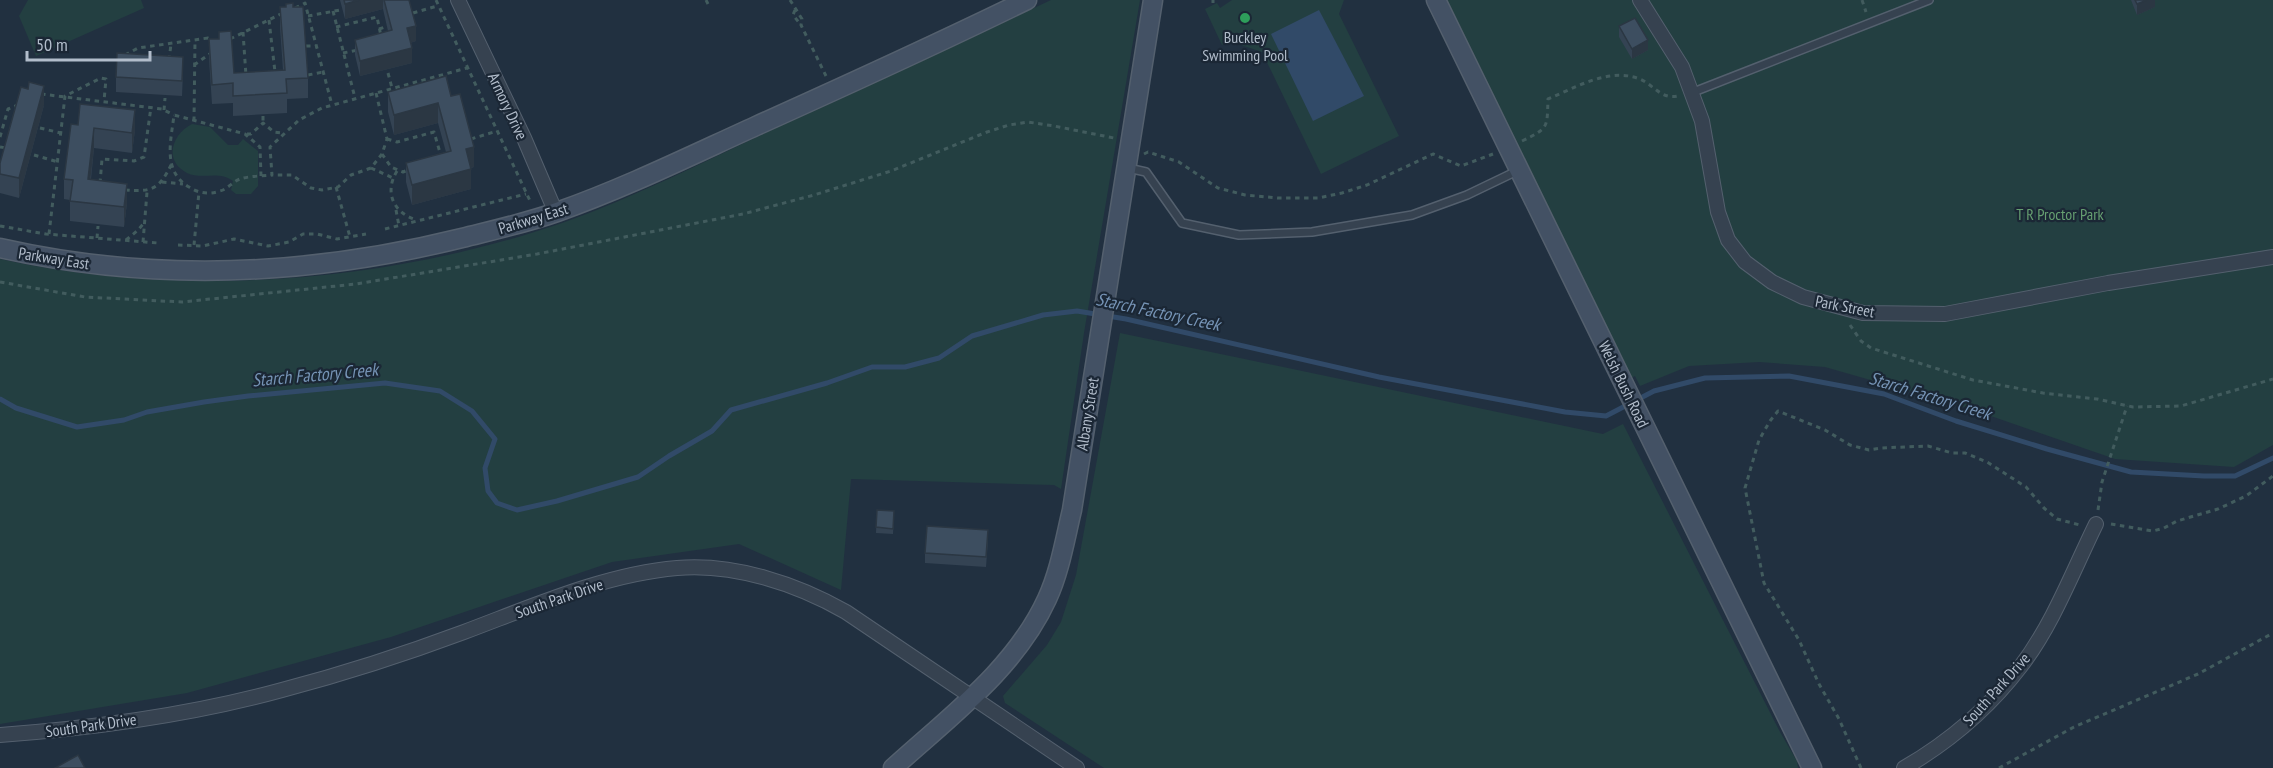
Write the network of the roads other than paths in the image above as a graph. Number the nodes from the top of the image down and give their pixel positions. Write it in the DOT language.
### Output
graph roads {
  1 [pos="458,0"];
  2 [pos="1027,0"];
  3 [pos="1153,0"];
  4 [pos="1436,0"];
  5 [pos="1640,0"];
  6 [pos="1929,0"];
  7 [pos="1691,93"];
  8 [pos="1126,167"];
  9 [pos="1519,170"];
  10 [pos="556,213"];
  11 [pos="0,248"];
  12 [pos="2273,256"];
  13 [pos="2096,524"];
  14 [pos="971,696"];
  15 [pos="0,735"];
  16 [pos="894,768"];
  17 [pos="1077,768"];
  18 [pos="1812,768"];
  19 [pos="1904,768"];
  1 -- 10 [label="street, Armory Drive"];
  2 -- 10 [label="street, Parkway East"];
  3 -- 8 [label="street, Albany Street"];
  4 -- 9 [label="street, Welsh Bush Road"];
  5 -- 7 [label="street, Park Street"];
  6 -- 7 [label="lane"];
  7 -- 12 [label="street, Park Street"];
  8 -- 9 [label="lane"];
  8 -- 14 [label="street, Albany Street"];
  9 -- 18 [label="street, Welsh Bush Road"];
  10 -- 11 [label="street, Parkway East"];
  13 -- 19 [label="street, South Park Drive"];
  14 -- 15 [label="street, South Park Drive"];
  14 -- 16 [label="street, Albany Street"];
  14 -- 17 [label="street, South Park Drive"];
}
